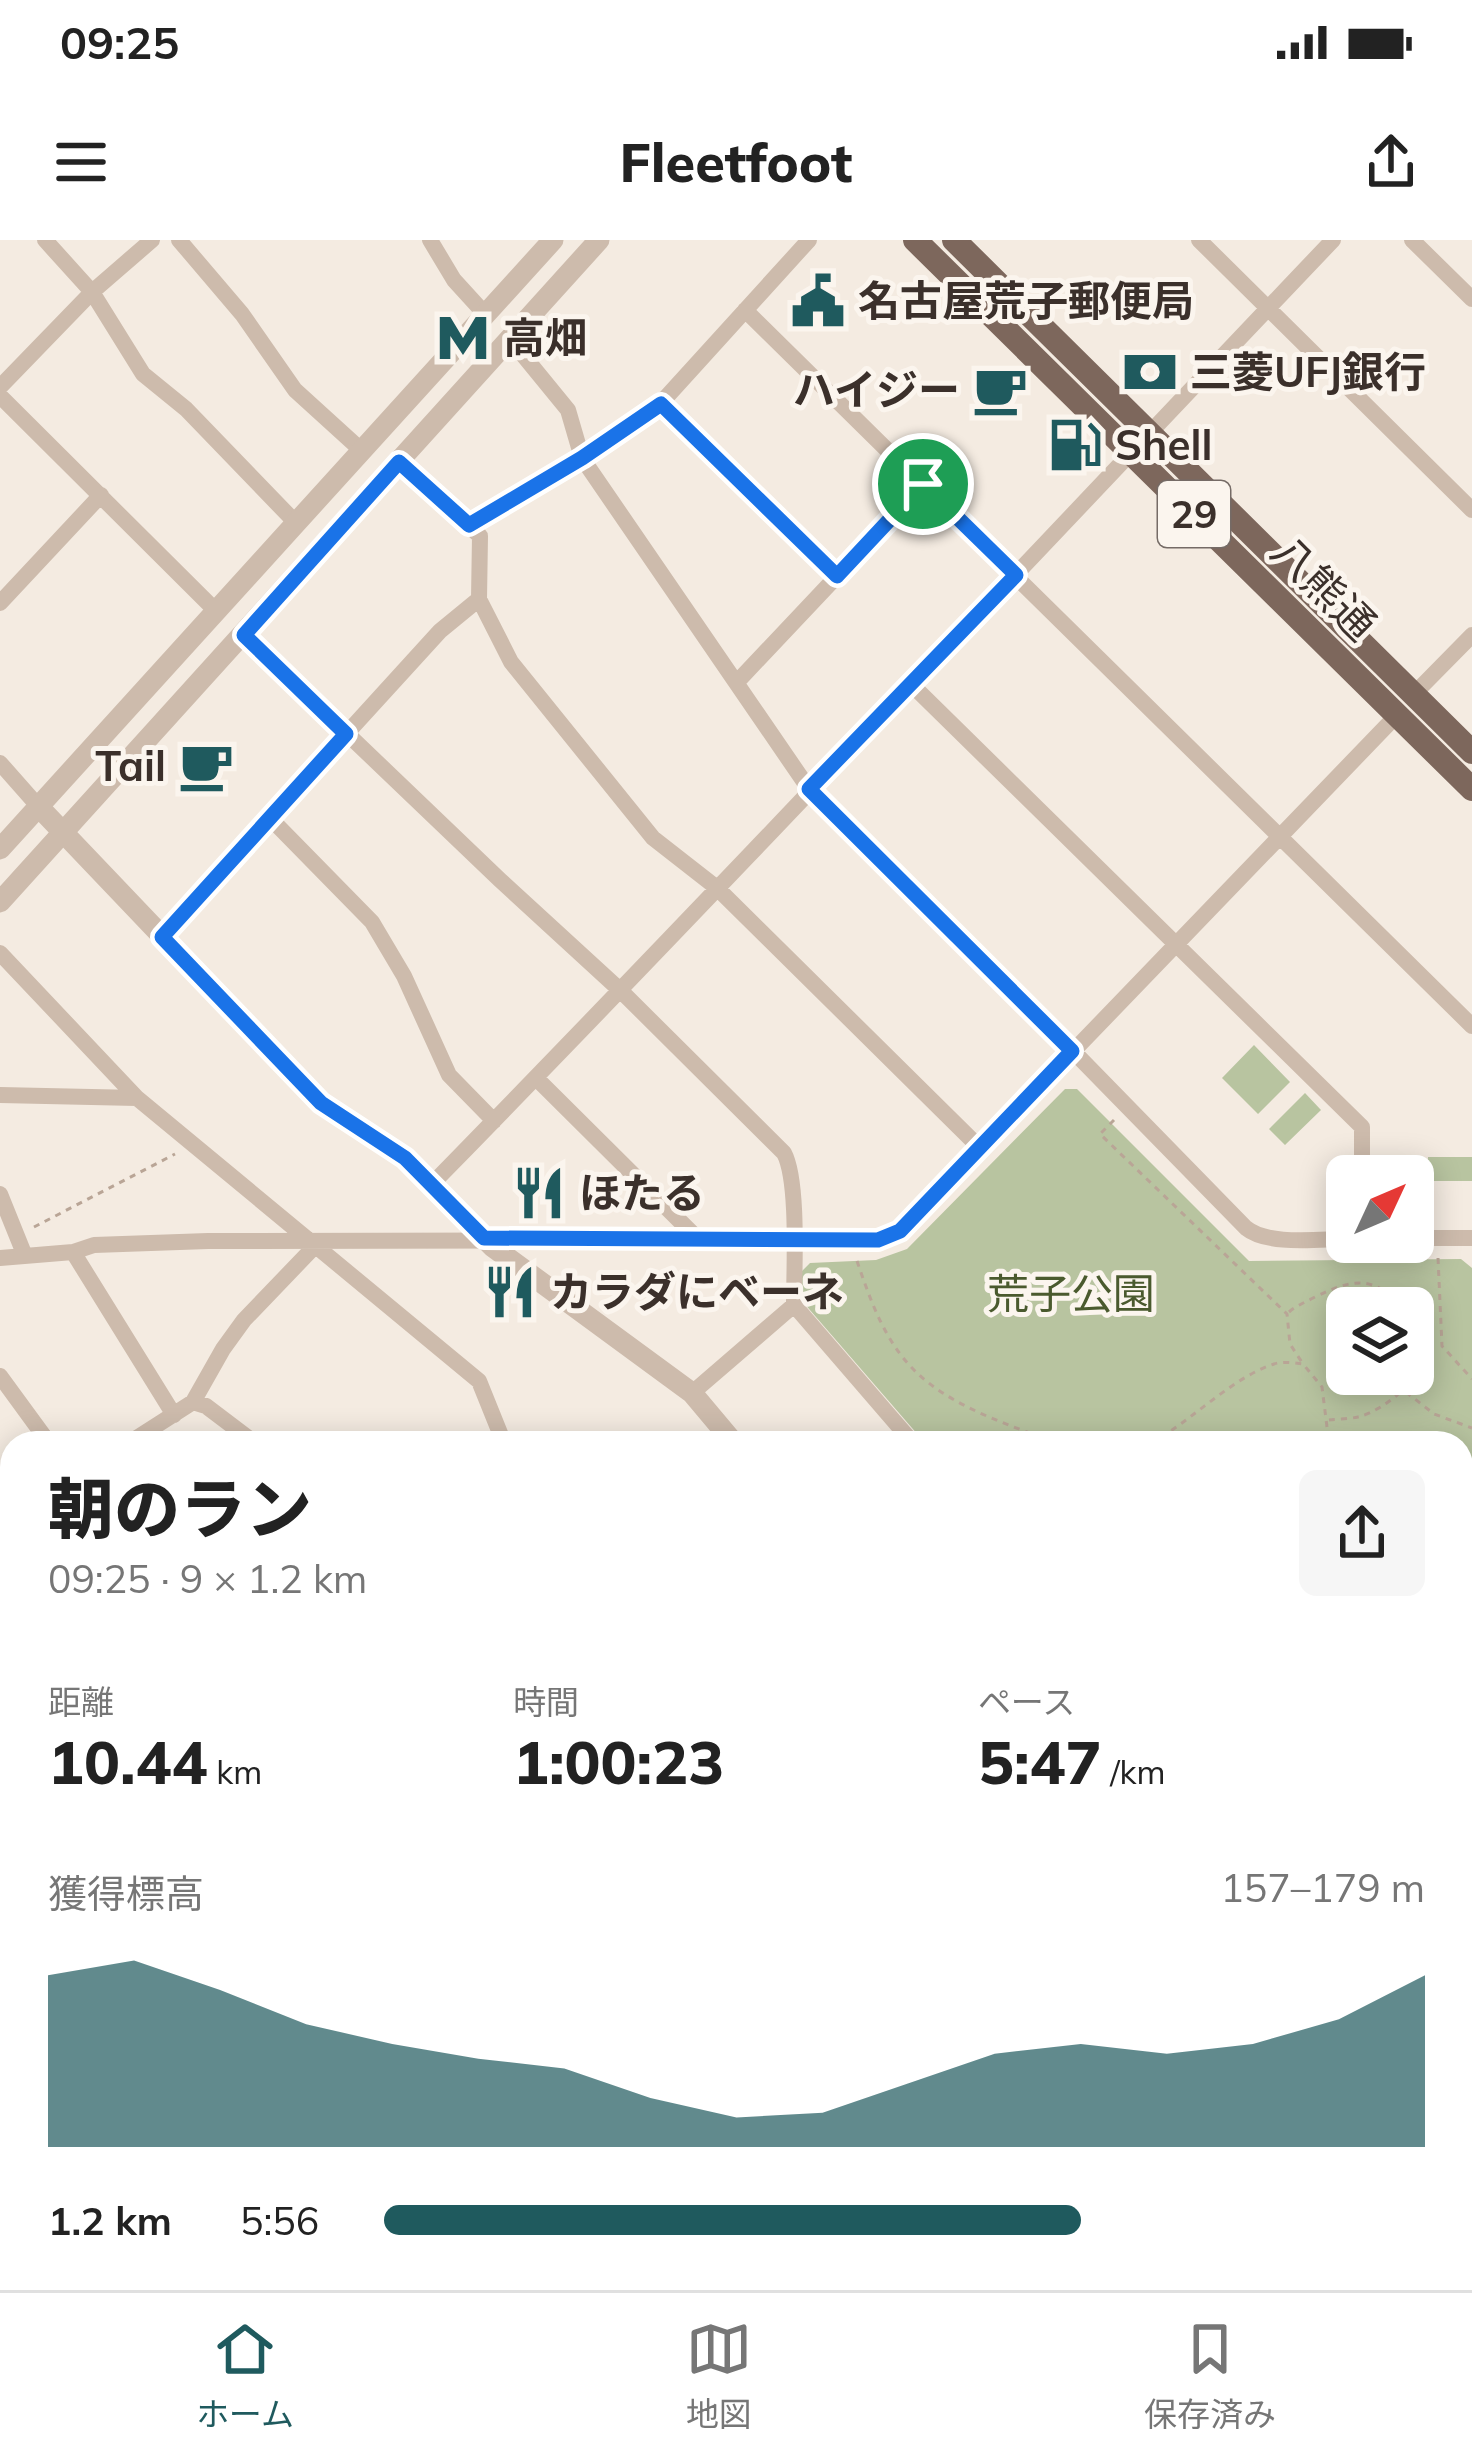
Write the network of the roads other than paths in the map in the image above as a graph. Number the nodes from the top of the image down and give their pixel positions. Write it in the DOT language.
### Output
graph roads {
  1 [pos="45,240"];
  2 [pos="152,240"];
  3 [pos="179,240"];
  4 [pos="430,240"];
  5 [pos="553,240"];
  6 [pos="599,240"];
  7 [pos="809,240"];
  8 [pos="915,240"];
  9 [pos="954,240"];
  10 [pos="1199,240"];
  11 [pos="1333,240"];
  12 [pos="1412,240"];
  13 [pos="92,292"];
  14 [pos="1472,299"];
  15 [pos="1268,308"];
  16 [pos="745,310"];
  17 [pos="485,314"];
  18 [pos="510,339"];
  19 [pos="0,392"];
  20 [pos="661,404"];
  21 [pos="1149,433"];
  22 [pos="361,450"];
  23 [pos="1130,452"];
  24 [pos="582,458"];
  25 [pos="399,462"];
  26 [pos="923,484"];
  27 [pos="100,495"];
  28 [pos="1472,510"];
  29 [pos="296,523"];
  30 [pos="469,525"];
  31 [pos="1016,575"];
  32 [pos="837,576"];
  33 [pos="3,594"];
  34 [pos="479,599"];
  35 [pos="215,610"];
  36 [pos="244,635"];
  37 [pos="1472,635"];
  38 [pos="738,681"];
  39 [pos="911,684"];
  40 [pos="1414,694"];
  41 [pos="1397,715"];
  42 [pos="346,734"];
  43 [pos="1472,752"];
  44 [pos="0,764"];
  45 [pos="809,789"];
  46 [pos="1472,789"];
  47 [pos="38,806"];
  48 [pos="270,818"];
  49 [pos="64,832"];
  50 [pos="1280,837"];
  51 [pos="0,849"];
  52 [pos="717,889"];
  53 [pos="0,902"];
  54 [pos="162,937"];
  55 [pos="1177,943"];
  56 [pos="0,953"];
  57 [pos="621,991"];
  58 [pos="1472,1026"];
  59 [pos="1072,1051"];
  60 [pos="536,1078"];
  61 [pos="0,1095"];
  62 [pos="137,1098"];
  63 [pos="494,1121"];
  64 [pos="980,1148"];
  65 [pos="1362,1155"];
  66 [pos="433,1184"];
  67 [pos="0,1195"];
  68 [pos="484,1238"];
  69 [pos="1434,1238"];
  70 [pos="1472,1238"];
  71 [pos="1326,1239"];
  72 [pos="699,1240"];
  73 [pos="794,1240"];
  74 [pos="313,1242"];
  75 [pos="73,1252"];
  76 [pos="25,1256"];
  77 [pos="0,1258"];
  78 [pos="794,1305"];
  79 [pos="0,1376"];
  80 [pos="692,1394"];
  81 [pos="194,1402"];
  82 [pos="174,1414"];
  83 [pos="40,1431"];
  84 [pos="148,1431"];
  85 [pos="239,1431"];
  86 [pos="499,1431"];
  87 [pos="724,1431"];
  88 [pos="904,1431"];
  1 -- 13 [label="street"];
  2 -- 13 [label="street"];
  3 -- 22 [label="street"];
  4 -- 17 [label="street"];
  5 -- 17 [label="street"];
  6 -- 18 [label="street"];
  7 -- 16 [label="street"];
  8 -- 23 [label="main road, 八熊通 / 29"];
  9 -- 21 [label="main road, 八熊通 / 29"];
  10 -- 15 [label="street"];
  11 -- 15 [label="street"];
  12 -- 14 [label="street"];
  13 -- 19 [label="street"];
  13 -- 29 [label="street"];
  15 -- 21 [label="street"];
  15 -- 28 [label="street"];
  16 -- 20 [label="street"];
  16 -- 26 [label="street"];
  17 -- 22 [label="street"];
  18 -- 24 [label="street"];
  18 -- 25 [label="street"];
  19 -- 27 [label="street"];
  20 -- 24 [label="street"];
  20 -- 32 [label="street"];
  21 -- 23 [label="street"];
  21 -- 40 [label="main road, 八熊通 / 29"];
  22 -- 29 [label="street"];
  23 -- 31 [label="street"];
  23 -- 41 [label="main road, 八熊通 / 29"];
  24 -- 30 [label="street"];
  24 -- 38 [label="street"];
  25 -- 30 [label="street"];
  25 -- 36 [label="street"];
  26 -- 31 [label="street"];
  26 -- 32 [label="street"];
  27 -- 33 [label="street"];
  27 -- 35 [label="street"];
  29 -- 35 [label="street"];
  30 -- 34 [label="street"];
  31 -- 39 [label="street"];
  31 -- 50 [label="street"];
  32 -- 38 [label="street"];
  34 -- 42 [label="street"];
  34 -- 52 [label="street"];
  35 -- 47 [label="street"];
  36 -- 42 [label="street"];
  36 -- 49 [label="street"];
  37 -- 40 [label="street"];
  38 -- 45 [label="street"];
  39 -- 45 [label="street"];
  39 -- 55 [label="street"];
  40 -- 43 [label="main road, 八熊通 / 29"];
  41 -- 46 [label="main road, 八熊通 / 29"];
  41 -- 50 [label="street"];
  42 -- 48 [label="street"];
  42 -- 57 [label="street"];
  44 -- 47 [label="street"];
  45 -- 52 [label="street"];
  45 -- 59 [label="street"];
  47 -- 49 [label="street"];
  47 -- 51 [label="street"];
  48 -- 54 [label="street"];
  48 -- 63 [label="street"];
  49 -- 53 [label="street"];
  49 -- 54 [label="street"];
  50 -- 55 [label="street"];
  50 -- 58 [label="street"];
  52 -- 57 [label="street"];
  52 -- 64 [label="street"];
  54 -- 66 [label="street"];
  55 -- 59 [label="street"];
  55 -- 65 [label="street"];
  56 -- 62 [label="street"];
  57 -- 60 [label="street"];
  57 -- 73 [label="street"];
  59 -- 64 [label="street"];
  59 -- 71 [label="street"];
  60 -- 63 [label="street"];
  60 -- 72 [label="street"];
  61 -- 62 [label="street"];
  62 -- 74 [label="street"];
  63 -- 66 [label="street"];
  64 -- 73 [label="street"];
  66 -- 68 [label="street"];
  67 -- 76 [label="street"];
  68 -- 72 [label="street"];
  68 -- 74 [label="street"];
  68 -- 80 [label="street"];
  69 -- 70 [label="street"];
  72 -- 73 [label="street"];
  73 -- 78 [label="street"];
  74 -- 75 [label="street"];
  74 -- 81 [label="street"];
  74 -- 86 [label="street"];
  75 -- 76 [label="street"];
  75 -- 82 [label="street"];
  76 -- 77 [label="street"];
  78 -- 80 [label="street"];
  78 -- 88 [label="street"];
  79 -- 83 [label="street"];
  80 -- 87 [label="street"];
  81 -- 82 [label="street"];
  81 -- 85 [label="street"];
  82 -- 84 [label="street"];
}
